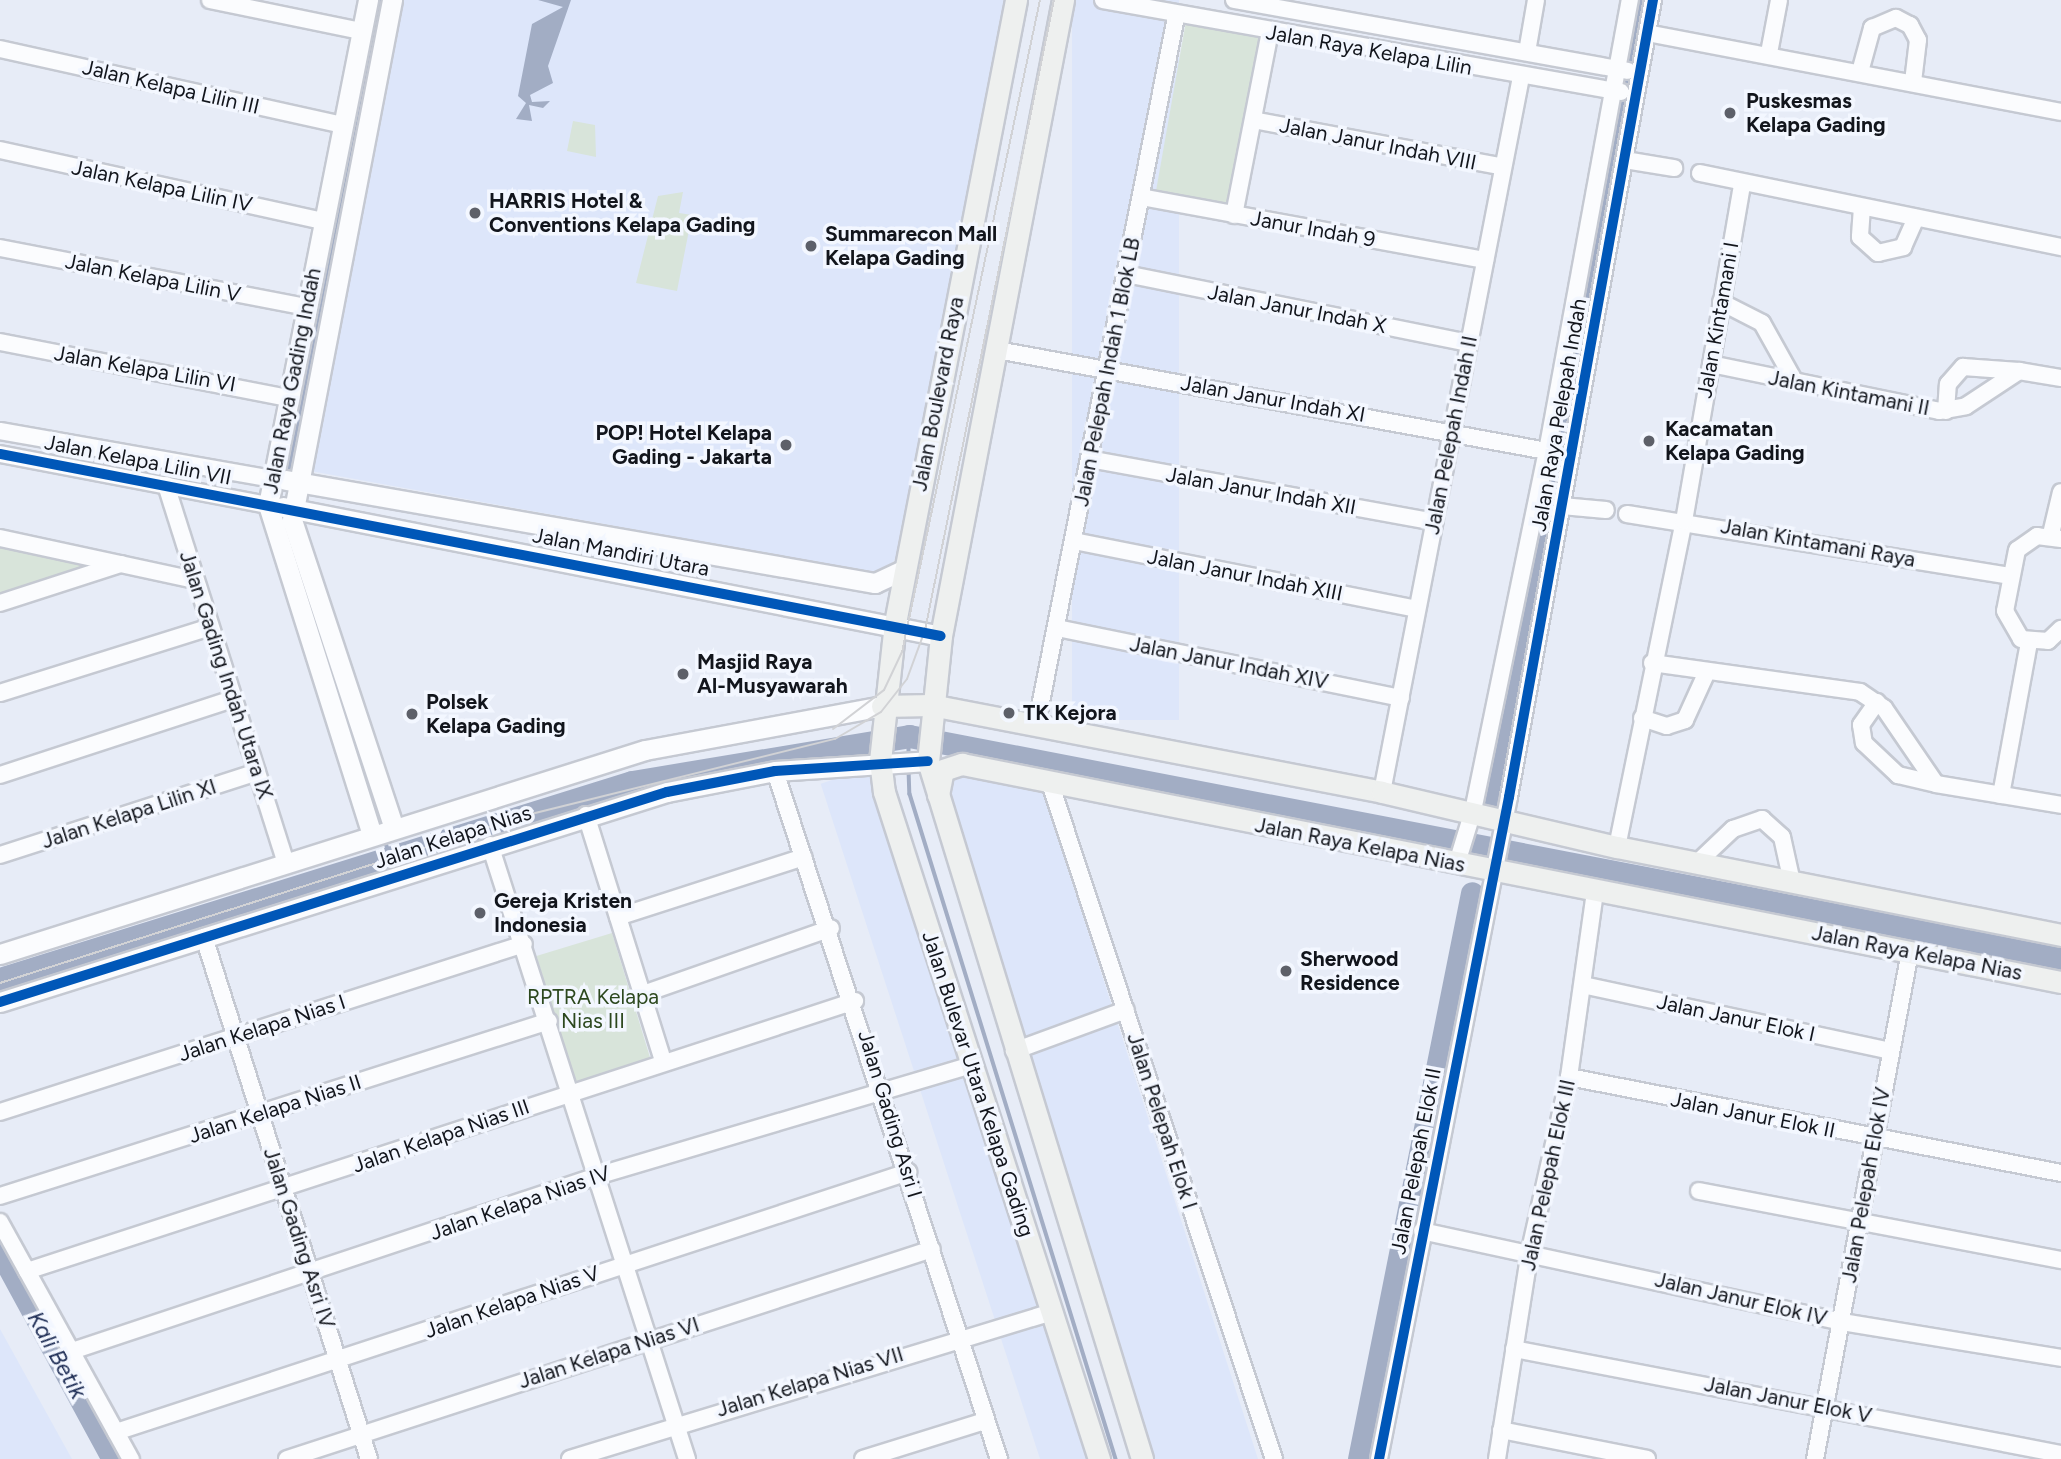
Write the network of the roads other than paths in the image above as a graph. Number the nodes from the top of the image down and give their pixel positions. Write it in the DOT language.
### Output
graph roads {
  1 [pos="210,0"];
  2 [pos="368,0"];
  3 [pos="392,0"];
  4 [pos="1016,0"];
  5 [pos="1063,0"];
  6 [pos="1104,0"];
  7 [pos="1234,0"];
  8 [pos="1536,0"];
  9 [pos="1630,0"];
  10 [pos="1653,0"];
  11 [pos="1779,0"];
  12 [pos="1136,4"];
  13 [pos="1177,17"];
  14 [pos="361,31"];
  15 [pos="1270,32"];
  16 [pos="1646,36"];
  17 [pos="0,49"];
  18 [pos="1527,52"];
  19 [pos="1769,53"];
  20 [pos="1628,71"];
  21 [pos="1860,72"];
  22 [pos="1521,77"];
  23 [pos="1913,82"];
  24 [pos="1624,93"];
  25 [pos="2061,112"];
  26 [pos="1253,120"];
  27 [pos="342,125"];
  28 [pos="0,150"];
  29 [pos="1625,160"];
  30 [pos="1503,167"];
  31 [pos="1674,168"];
  32 [pos="1700,173"];
  33 [pos="1742,184"];
  34 [pos="1141,197"];
  35 [pos="1862,207"];
  36 [pos="1234,215"];
  37 [pos="1916,218"];
  38 [pos="323,221"];
  39 [pos="2061,247"];
  40 [pos="0,248"];
  41 [pos="1485,260"];
  42 [pos="1126,274"];
  43 [pos="1721,302"];
  44 [pos="306,307"];
  45 [pos="0,342"];
  46 [pos="1469,343"];
  47 [pos="998,350"];
  48 [pos="1711,364"];
  49 [pos="1106,368"];
  50 [pos="2019,371"];
  51 [pos="2061,378"];
  52 [pos="1795,382"];
  53 [pos="289,398"];
  54 [pos="1947,411"];
  55 [pos="0,431"];
  56 [pos="1452,432"];
  57 [pos="1547,451"];
  58 [pos="0,454"];
  59 [pos="1089,459"];
  60 [pos="272,479"];
  61 [pos="296,480"];
  62 [pos="166,485"];
  63 [pos="2061,492"];
  64 [pos="268,505"];
  65 [pos="1562,506"];
  66 [pos="293,509"];
  67 [pos="1606,510"];
  68 [pos="1627,514"];
  69 [pos="512,517"];
  70 [pos="536,521"];
  71 [pos="1684,521"];
  72 [pos="1434,522"];
  73 [pos="2056,536"];
  74 [pos="0,538"];
  75 [pos="1074,541"];
  76 [pos="505,548"];
  77 [pos="530,555"];
  78 [pos="125,563"];
  79 [pos="905,569"];
  80 [pos="2008,576"];
  81 [pos="195,580"];
  82 [pos="0,603"];
  83 [pos="1416,609"];
  84 [pos="895,623"];
  85 [pos="210,627"];
  86 [pos="1057,628"];
  87 [pos="2061,629"];
  88 [pos="941,636"];
  89 [pos="2029,642"];
  90 [pos="1652,663"];
  91 [pos="1706,674"];
  92 [pos="0,692"];
  93 [pos="1401,698"];
  94 [pos="233,699"];
  95 [pos="1877,702"];
  96 [pos="882,706"];
  97 [pos="931,712"];
  98 [pos="1642,718"];
  99 [pos="1036,727"];
  100 [pos="925,756"];
  101 [pos="885,758"];
  102 [pos="775,771"];
  103 [pos="257,772"];
  104 [pos="0,775"];
  105 [pos="1050,783"];
  106 [pos="1936,784"];
  107 [pos="1382,792"];
  108 [pos="2001,795"];
  109 [pos="936,804"];
  110 [pos="2061,805"];
  111 [pos="586,815"];
  112 [pos="1473,815"];
  113 [pos="1503,815"];
  114 [pos="394,829"];
  115 [pos="372,835"];
  116 [pos="490,845"];
  117 [pos="1617,847"];
  118 [pos="0,855"];
  119 [pos="804,857"];
  120 [pos="1460,862"];
  121 [pos="1697,863"];
  122 [pos="286,864"];
  123 [pos="1492,868"];
  124 [pos="1792,882"];
  125 [pos="1595,891"];
  126 [pos="618,917"];
  127 [pos="831,928"];
  128 [pos="2061,935"];
  129 [pos="204,937"];
  130 [pos="524,944"];
  131 [pos="1910,952"];
  132 [pos="0,954"];
  133 [pos="2061,982"];
  134 [pos="1583,985"];
  135 [pos="643,994"];
  136 [pos="855,1001"];
  137 [pos="0,1002"];
  138 [pos="1126,1010"];
  139 [pos="549,1021"];
  140 [pos="235,1037"];
  141 [pos="1014,1051"];
  142 [pos="1890,1051"];
  143 [pos="663,1061"];
  144 [pos="972,1065"];
  145 [pos="1569,1077"];
  146 [pos="572,1091"];
  147 [pos="883,1091"];
  148 [pos="0,1112"];
  149 [pos="259,1114"];
  150 [pos="1875,1139"];
  151 [pos="908,1172"];
  152 [pos="2061,1173"];
  153 [pos="600,1175"];
  154 [pos="283,1189"];
  155 [pos="1699,1191"];
  156 [pos="0,1196"];
  157 [pos="0,1222"];
  158 [pos="1861,1223"];
  159 [pos="1422,1231"];
  160 [pos="932,1249"];
  161 [pos="1530,1250"];
  162 [pos="2061,1260"];
  163 [pos="627,1263"];
  164 [pos="27,1271"];
  165 [pos="311,1275"];
  166 [pos="1052,1312"];
  167 [pos="1842,1322"];
  168 [pos="959,1336"];
  169 [pos="651,1339"];
  170 [pos="1514,1349"];
  171 [pos="72,1351"];
  172 [pos="2061,1358"];
  173 [pos="338,1362"];
  174 [pos="1826,1406"];
  175 [pos="985,1421"];
  176 [pos="676,1423"];
  177 [pos="1501,1430"];
  178 [pos="116,1432"];
  179 [pos="362,1436"];
  180 [pos="2061,1454"];
  181 [pos="131,1459"];
  182 [pos="287,1459"];
  183 [pos="369,1459"];
  184 [pos="570,1459"];
  185 [pos="687,1459"];
  186 [pos="863,1459"];
  187 [pos="999,1459"];
  188 [pos="1099,1459"];
  189 [pos="1142,1459"];
  190 [pos="1274,1459"];
  191 [pos="1379,1459"];
  192 [pos="1497,1459"];
  193 [pos="1647,1459"];
  194 [pos="1815,1459"];
  1 -- 14 [label="street"];
  2 -- 14 [label="street, Jalan Raya Gading Indah"];
  3 -- 61 [label="street, Jalan Raya Gading Indah"];
  4 -- 79 [label="main road, Jalan Boulevard Raya"];
  5 -- 47 [label="main road"];
  6 -- 12 [label="street, Jalan Raya Kelapa Lilin"];
  7 -- 18 [label="street, Jalan Raya Kelapa Lilin"];
  8 -- 18 [label="street"];
  9 -- 20 [label="street, Jalan Raya Pelepah Indah"];
  10 -- 16 [label="street, Jalan Raya Pelepah Indah"];
  11 -- 19 [label="street"];
  12 -- 13 [label="street, Jalan Raya Kelapa Lilin"];
  13 -- 15 [label="street, Jalan Raya Kelapa Lilin"];
  13 -- 34 [label="street, Jalan Pelepah Indah 1 Blok LB"];
  14 -- 27 [label="street, Jalan Raya Gading Indah"];
  15 -- 22 [label="street, Jalan Raya Kelapa Lilin"];
  15 -- 26 [label="street"];
  16 -- 19 [label="street"];
  16 -- 20 [label="street, Jalan Raya Pelepah Indah"];
  17 -- 27 [label="street, Jalan Kelapa Lilin III"];
  18 -- 20 [label="street, Jalan Raya Kelapa Lilin"];
  19 -- 21 [label="street"];
  20 -- 24 [label="street, Jalan Raya Pelepah Indah"];
  20 -- 24 [label="street, Jalan Raya Pelepah Indah"];
  21 -- 23 [label="street"];
  21 -- 23 [label="street"];
  22 -- 24 [label="street, Jalan Raya Kelapa Lilin"];
  22 -- 30 [label="street, Jalan Pelepah Indah II"];
  23 -- 25 [label="street"];
  24 -- 29 [label="street, Jalan Raya Pelepah Indah"];
  24 -- 57 [label="street, Jalan Raya Pelepah Indah"];
  26 -- 30 [label="street, Jalan Janur Indah VIII"];
  26 -- 36 [label="street"];
  27 -- 38 [label="street, Jalan Raya Gading Indah"];
  28 -- 38 [label="street, Jalan Kelapa Lilin IV"];
  29 -- 31 [label="street"];
  29 -- 65 [label="street, Jalan Raya Pelepah Indah"];
  30 -- 41 [label="street, Jalan Pelepah Indah II"];
  32 -- 33 [label="street"];
  33 -- 35 [label="street"];
  33 -- 43 [label="street, Jalan Kintamani I"];
  34 -- 36 [label="street, Janur Indah 9"];
  34 -- 42 [label="street, Jalan Pelepah Indah 1 Blok LB"];
  35 -- 37 [label="street"];
  35 -- 37 [label="street"];
  36 -- 41 [label="street, Janur Indah 9"];
  37 -- 39 [label="street"];
  38 -- 44 [label="street, Jalan Raya Gading Indah"];
  40 -- 44 [label="street, Jalan Kelapa Lilin V"];
  41 -- 46 [label="street, Jalan Pelepah Indah II"];
  42 -- 46 [label="street, Jalan Janur Indah X"];
  42 -- 49 [label="street, Jalan Pelepah Indah 1 Blok LB"];
  43 -- 48 [label="street, Jalan Kintamani I"];
  43 -- 52 [label="street"];
  44 -- 53 [label="street, Jalan Raya Gading Indah"];
  45 -- 53 [label="street, Jalan Kelapa Lilin VI"];
  46 -- 56 [label="street, Jalan Pelepah Indah II"];
  47 -- 49 [label="street, Jalan Janur Indah XI"];
  47 -- 88 [label="main road"];
  48 -- 52 [label="street, Jalan Kintamani II"];
  48 -- 71 [label="street, Jalan Kintamani I"];
  49 -- 56 [label="street, Jalan Janur Indah XI"];
  49 -- 59 [label="street, Jalan Pelepah Indah 1 Blok LB"];
  50 -- 51 [label="street"];
  50 -- 54 [label="street, Jalan Kintamani II"];
  50 -- 54 [label="street"];
  52 -- 54 [label="street, Jalan Kintamani II"];
  53 -- 60 [label="street, Jalan Raya Gading Indah"];
  55 -- 60 [label="street, Jalan Kelapa Lilin VII"];
  56 -- 57 [label="street, Jalan Janur Indah XI"];
  56 -- 72 [label="street, Jalan Pelepah Indah II"];
  57 -- 112 [label="street, Jalan Raya Pelepah Indah"];
  58 -- 62 [label="street, Jalan Kelapa Lilin VII"];
  59 -- 72 [label="street, Jalan Janur Indah XII"];
  59 -- 75 [label="street, Jalan Pelepah Indah 1 Blok LB"];
  60 -- 61 [label="street, Jalan Mandiri Utara"];
  60 -- 64 [label="street, Jalan Raya Gading Indah"];
  61 -- 66 [label="street, Jalan Raya Gading Indah"];
  61 -- 69 [label="street, Jalan Mandiri Utara"];
  62 -- 64 [label="street, Jalan Kelapa Lilin VII"];
  62 -- 81 [label="street, Jalan Gading Indah Utara IX"];
  63 -- 73 [label="street"];
  64 -- 66 [label="street, Jalan Mandiri Utara"];
  64 -- 115 [label="street, Jalan Raya Gading Indah"];
  65 -- 67 [label="street"];
  65 -- 113 [label="street, Jalan Raya Pelepah Indah"];
  66 -- 76 [label="street, Jalan Mandiri Utara"];
  66 -- 114 [label="street, Jalan Raya Gading Indah"];
  68 -- 71 [label="street, Jalan Kintamani Raya"];
  69 -- 70 [label="street, Jalan Mandiri Utara"];
  69 -- 76 [label="street"];
  70 -- 77 [label="street"];
  70 -- 79 [label="street, Jalan Mandiri Utara"];
  71 -- 80 [label="street, Jalan Kintamani Raya"];
  71 -- 90 [label="street, Jalan Kintamani I"];
  72 -- 83 [label="street, Jalan Pelepah Indah II"];
  73 -- 80 [label="street"];
  74 -- 78 [label="street"];
  75 -- 83 [label="street, Jalan Janur Indah XIII"];
  75 -- 86 [label="street, Jalan Pelepah Indah 1 Blok LB"];
  76 -- 77 [label="street, Jalan Mandiri Utara"];
  77 -- 84 [label="street, Jalan Mandiri Utara"];
  78 -- 81 [label="street"];
  78 -- 82 [label="street"];
  79 -- 84 [label="main road, Jalan Boulevard Raya"];
  80 -- 89 [label="street"];
  81 -- 85 [label="street, Jalan Gading Indah Utara IX"];
  83 -- 93 [label="street, Jalan Pelepah Indah II"];
  84 -- 88 [label="street, Jalan Mandiri Utara"];
  84 -- 96 [label="main road, Jalan Boulevard Raya"];
  85 -- 92 [label="street"];
  85 -- 94 [label="street, Jalan Gading Indah Utara IX"];
  86 -- 93 [label="street, Jalan Janur Indah XIV"];
  86 -- 99 [label="street, Jalan Pelepah Indah 1 Blok LB"];
  87 -- 89 [label="street"];
  88 -- 97 [label="main road"];
  89 -- 108 [label="street"];
  90 -- 91 [label="street"];
  90 -- 98 [label="street, Jalan Kintamani I"];
  91 -- 95 [label="street"];
  91 -- 98 [label="street"];
  93 -- 107 [label="street, Jalan Pelepah Indah II"];
  94 -- 103 [label="street, Jalan Gading Indah Utara IX"];
  94 -- 104 [label="street"];
  95 -- 106 [label="street"];
  95 -- 106 [label="street"];
  96 -- 97 [label="main road"];
  96 -- 101 [label="main road, Jalan Bulevar Utara Kelapa Gading"];
  96 -- 114 [label="street, Jalan Kelapa Nias"];
  97 -- 99 [label="main road"];
  97 -- 100 [label="main road, Jalan Bulevar Utara Kelapa Gading"];
  98 -- 117 [label="street, Jalan Kintamani I"];
  99 -- 107 [label="main road"];
  100 -- 101 [label="street, Jalan Kelapa Nias"];
  100 -- 109 [label="main road, Jalan Bulevar Utara Kelapa Gading"];
  101 -- 102 [label="street, Jalan Kelapa Nias"];
  101 -- 144 [label="main road, Jalan Bulevar Utara Kelapa Gading"];
  102 -- 111 [label="street, Jalan Kelapa Nias"];
  102 -- 119 [label="street, Jalan Gading Asri I"];
  103 -- 118 [label="street, Jalan Kelapa Lilin XI"];
  103 -- 122 [label="street, Jalan Gading Indah Utara IX"];
  105 -- 109 [label="main road, Jalan Raya Kelapa Nias"];
  105 -- 120 [label="main road, Jalan Raya Kelapa Nias"];
  105 -- 138 [label="street, Jalan Pelepah Elok I"];
  106 -- 108 [label="street"];
  107 -- 112 [label="main road"];
  108 -- 110 [label="street"];
  109 -- 141 [label="main road, Jalan Bulevar Utara Kelapa Gading"];
  111 -- 116 [label="street, Jalan Kelapa Nias"];
  111 -- 126 [label="street"];
  112 -- 113 [label="main road"];
  112 -- 120 [label="street, Jalan Raya Pelepah Indah"];
  113 -- 117 [label="main road"];
  113 -- 123 [label="street, Jalan Raya Pelepah Indah"];
  114 -- 115 [label="street, Jalan Kelapa Nias"];
  115 -- 122 [label="street, Jalan Kelapa Nias"];
  116 -- 129 [label="street, Jalan Kelapa Nias"];
  116 -- 130 [label="street"];
  117 -- 121 [label="main road"];
  119 -- 126 [label="street"];
  119 -- 127 [label="street, Jalan Gading Asri I"];
  120 -- 123 [label="main road, Jalan Raya Kelapa Nias"];
  121 -- 124 [label="main road"];
  121 -- 124 [label="street"];
  122 -- 132 [label="street, Jalan Kelapa Nias"];
  123 -- 125 [label="main road, Jalan Raya Kelapa Nias"];
  123 -- 159 [label="street, Jalan Pelepah Elok II"];
  124 -- 128 [label="main road"];
  125 -- 131 [label="main road, Jalan Raya Kelapa Nias"];
  125 -- 134 [label="street, Jalan Pelepah Elok III"];
  126 -- 135 [label="street"];
  127 -- 135 [label="street"];
  127 -- 136 [label="street, Jalan Gading Asri I"];
  129 -- 137 [label="street, Jalan Kelapa Nias"];
  129 -- 140 [label="street, Jalan Gading Asri IV"];
  130 -- 139 [label="street"];
  130 -- 140 [label="street, Jalan Kelapa Nias I"];
  131 -- 133 [label="main road, Jalan Raya Kelapa Nias"];
  131 -- 142 [label="street, Jalan Pelepah Elok IV"];
  134 -- 142 [label="street, Jalan Janur Elok I"];
  134 -- 145 [label="street, Jalan Pelepah Elok III"];
  135 -- 143 [label="street"];
  136 -- 143 [label="street, Jalan Kelapa Nias III"];
  136 -- 147 [label="street, Jalan Gading Asri I"];
  138 -- 141 [label="street"];
  138 -- 190 [label="street, Jalan Pelepah Elok I"];
  139 -- 146 [label="street"];
  139 -- 149 [label="street, Jalan Kelapa Nias II"];
  140 -- 148 [label="street, Jalan Kelapa Nias I"];
  140 -- 149 [label="street, Jalan Gading Asri IV"];
  141 -- 189 [label="main road, Jalan Bulevar Utara Kelapa Gading"];
  142 -- 150 [label="street, Jalan Pelepah Elok IV"];
  143 -- 146 [label="street, Jalan Kelapa Nias III"];
  144 -- 147 [label="street, Jalan Kelapa Nias IV"];
  144 -- 166 [label="main road, Jalan Bulevar Utara Kelapa Gading"];
  145 -- 150 [label="street, Jalan Janur Elok II"];
  145 -- 161 [label="street, Jalan Pelepah Elok III"];
  146 -- 153 [label="street"];
  146 -- 154 [label="street, Jalan Kelapa Nias III"];
  147 -- 151 [label="street, Jalan Gading Asri I"];
  147 -- 153 [label="street, Jalan Kelapa Nias IV"];
  149 -- 154 [label="street, Jalan Gading Asri IV"];
  149 -- 156 [label="street, Jalan Kelapa Nias II"];
  150 -- 152 [label="street, Jalan Janur Elok II"];
  150 -- 158 [label="street, Jalan Pelepah Elok IV"];
  151 -- 160 [label="street, Jalan Gading Asri I"];
  151 -- 163 [label="street, Jalan Kelapa Nias V"];
  153 -- 163 [label="street"];
  153 -- 165 [label="street, Jalan Kelapa Nias IV"];
  154 -- 164 [label="street, Jalan Kelapa Nias III"];
  154 -- 165 [label="street, Jalan Gading Asri IV"];
  155 -- 158 [label="street"];
  157 -- 164 [label="street"];
  158 -- 162 [label="street"];
  158 -- 167 [label="street, Jalan Pelepah Elok IV"];
  159 -- 161 [label="street, Jalan Janur Elok IV"];
  159 -- 191 [label="street, Jalan Pelepah Elok II"];
  160 -- 168 [label="street, Jalan Gading Asri I"];
  160 -- 169 [label="street, Jalan Kelapa Nias VI"];
  161 -- 167 [label="street, Jalan Janur Elok IV"];
  161 -- 170 [label="street, Jalan Pelepah Elok III"];
  163 -- 169 [label="street"];
  163 -- 173 [label="street, Jalan Kelapa Nias V"];
  164 -- 171 [label="street"];
  165 -- 171 [label="street, Jalan Kelapa Nias IV"];
  165 -- 173 [label="street, Jalan Gading Asri IV"];
  166 -- 168 [label="street, Jalan Kelapa Nias VII"];
  166 -- 188 [label="main road, Jalan Bulevar Utara Kelapa Gading"];
  167 -- 172 [label="street, Jalan Janur Elok IV"];
  167 -- 174 [label="street, Jalan Pelepah Elok IV"];
  168 -- 175 [label="street, Jalan Gading Asri I"];
  168 -- 176 [label="street, Jalan Kelapa Nias VII"];
  169 -- 176 [label="street"];
  169 -- 179 [label="street, Jalan Kelapa Nias VI"];
  170 -- 174 [label="street, Jalan Janur Elok V"];
  170 -- 177 [label="street, Jalan Pelepah Elok III"];
  171 -- 178 [label="street"];
  173 -- 178 [label="street, Jalan Kelapa Nias V"];
  173 -- 179 [label="street, Jalan Gading Asri IV"];
  174 -- 180 [label="street, Jalan Janur Elok V"];
  174 -- 194 [label="street, Jalan Pelepah Elok IV"];
  175 -- 186 [label="street"];
  175 -- 187 [label="street, Jalan Gading Asri I"];
  176 -- 184 [label="street, Jalan Kelapa Nias VII"];
  176 -- 185 [label="street"];
  177 -- 192 [label="street, Jalan Pelepah Elok III"];
  177 -- 193 [label="street"];
  178 -- 181 [label="street"];
  179 -- 182 [label="street, Jalan Kelapa Nias VI"];
  179 -- 183 [label="street, Jalan Gading Asri IV"];
}
